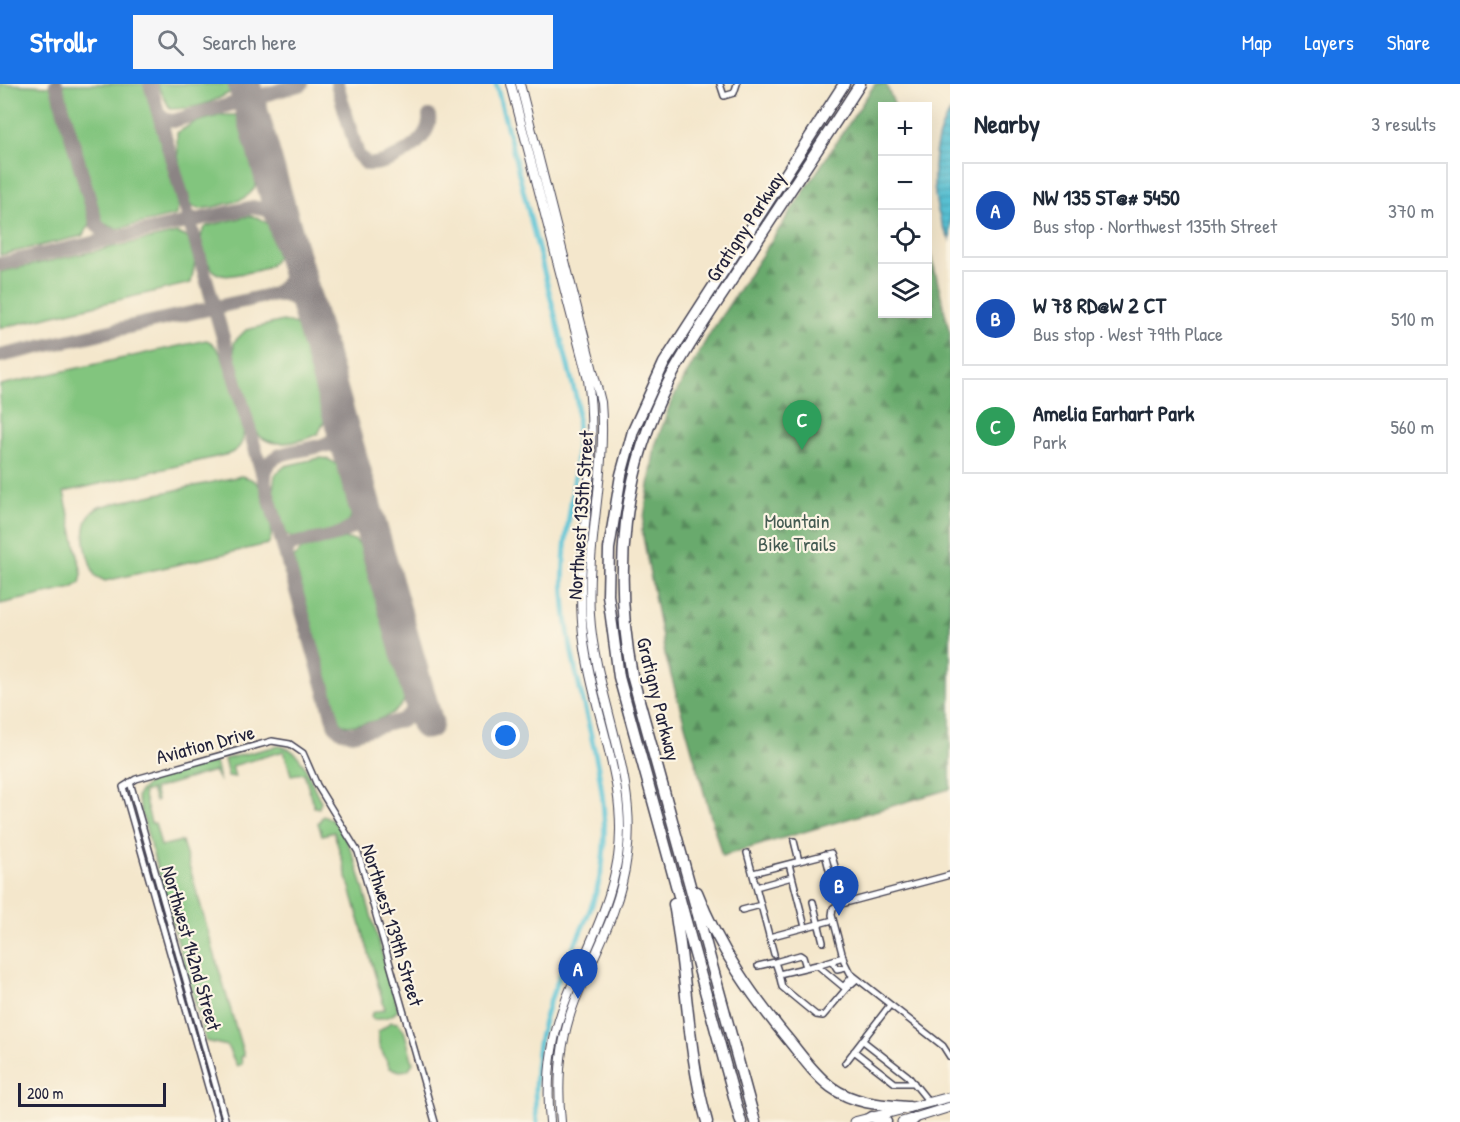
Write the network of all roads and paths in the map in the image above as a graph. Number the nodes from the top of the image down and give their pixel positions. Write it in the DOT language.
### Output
graph roads {
  1 [pos="511,84"];
  2 [pos="520,84"];
  3 [pos="720,84"];
  4 [pos="737,84"];
  5 [pos="844,84"];
  6 [pos="860,84"];
  7 [pos="567,263"];
  8 [pos="558,265"];
  9 [pos="297,747"];
  10 [pos="130,782"];
  11 [pos="123,787"];
  12 [pos="677,836"];
  13 [pos="794,841"];
  14 [pos="747,853"];
  15 [pos="825,854"];
  16 [pos="667,859"];
  17 [pos="799,861"];
  18 [pos="789,864"];
  19 [pos="753,873"];
  20 [pos="950,875"];
  21 [pos="792,878"];
  22 [pos="756,887"];
  23 [pos="843,890"];
  24 [pos="835,892"];
  25 [pos="813,902"];
  26 [pos="846,903"];
  27 [pos="761,905"];
  28 [pos="835,907"];
  29 [pos="742,910"];
  30 [pos="833,920"];
  31 [pos="819,923"];
  32 [pos="805,927"];
  33 [pos="769,937"];
  34 [pos="823,942"];
  35 [pos="774,954"];
  36 [pos="843,957"];
  37 [pos="832,961"];
  38 [pos="775,962"];
  39 [pos="817,965"];
  40 [pos="758,966"];
  41 [pos="806,967"];
  42 [pos="846,967"];
  43 [pos="779,974"];
  44 [pos="854,977"];
  45 [pos="846,989"];
  46 [pos="890,1005"];
  47 [pos="862,1040"];
  48 [pos="854,1051"];
  49 [pos="950,1057"];
  50 [pos="844,1063"];
  51 [pos="914,1083"];
  52 [pos="950,1097"];
  53 [pos="928,1102"];
  54 [pos="950,1105"];
  55 [pos="909,1107"];
  56 [pos="872,1117"];
  57 [pos="913,1120"];
  58 [pos="218,1122"];
  59 [pos="226,1122"];
  60 [pos="435,1122"];
  61 [pos="550,1122"];
  62 [pos="561,1122"];
  63 [pos="707,1122"];
  64 [pos="741,1122"];
  65 [pos="757,1122"];
  66 [pos="854,1122"];
  67 [pos="886,1122"];
  68 [pos="902,1122"];
  1 -- 8 [label="main road, Northwest 135th Street"];
  2 -- 7 [label="main road, Northwest 135th Street"];
  3 -- 4 [label="street"];
  5 -- 16 [label="highway, Gratigny Parkway"];
  6 -- 12 [label="highway, Gratigny Parkway"];
  7 -- 8 [label="main road"];
  7 -- 62 [label="main road, Northwest 135th Street"];
  8 -- 61 [label="main road, Northwest 135th Street"];
  9 -- 10 [label="street, Aviation Drive"];
  9 -- 60 [label="street, Northwest 139th Street"];
  10 -- 11 [label="street, Aviation Drive"];
  10 -- 59 [label="street, Northwest 142nd Street"];
  11 -- 58 [label="street, Northwest 142nd Street"];
  12 -- 55 [label="highway"];
  12 -- 65 [label="highway, Gratigny Parkway"];
  13 -- 17 [label="street"];
  14 -- 19 [label="street"];
  15 -- 17 [label="street"];
  15 -- 23 [label="street"];
  15 -- 24 [label="street"];
  16 -- 63 [label="highway"];
  16 -- 64 [label="highway, Gratigny Parkway"];
  17 -- 18 [label="street"];
  18 -- 19 [label="street"];
  18 -- 21 [label="street"];
  19 -- 22 [label="street"];
  20 -- 26 [label="street"];
  21 -- 22 [label="street"];
  21 -- 32 [label="street"];
  22 -- 27 [label="street"];
  23 -- 24 [label="street"];
  23 -- 26 [label="street"];
  24 -- 28 [label="street"];
  25 -- 31 [label="street"];
  26 -- 28 [label="street"];
  27 -- 29 [label="street"];
  27 -- 33 [label="street"];
  28 -- 30 [label="street"];
  30 -- 31 [label="street"];
  30 -- 36 [label="street"];
  31 -- 32 [label="street"];
  31 -- 34 [label="street"];
  32 -- 33 [label="street"];
  33 -- 35 [label="street"];
  36 -- 37 [label="street"];
  36 -- 42 [label="street"];
  37 -- 39 [label="street"];
  37 -- 42 [label="street"];
  38 -- 40 [label="street"];
  38 -- 41 [label="street"];
  38 -- 43 [label="street"];
  39 -- 41 [label="street"];
  39 -- 45 [label="street"];
  41 -- 43 [label="street"];
  42 -- 44 [label="street"];
  43 -- 45 [label="street"];
  44 -- 45 [label="street"];
  44 -- 46 [label="street"];
  46 -- 47 [label="street"];
  46 -- 49 [label="street"];
  47 -- 48 [label="street"];
  47 -- 51 [label="street"];
  48 -- 50 [label="street"];
  48 -- 51 [label="street"];
  51 -- 53 [label="street"];
  52 -- 53 [label="main road"];
  53 -- 55 [label="main road"];
  54 -- 57 [label="main road"];
  55 -- 56 [label="main road"];
  56 -- 66 [label="main road"];
  56 -- 67 [label="highway"];
  57 -- 68 [label="main road"];
}
